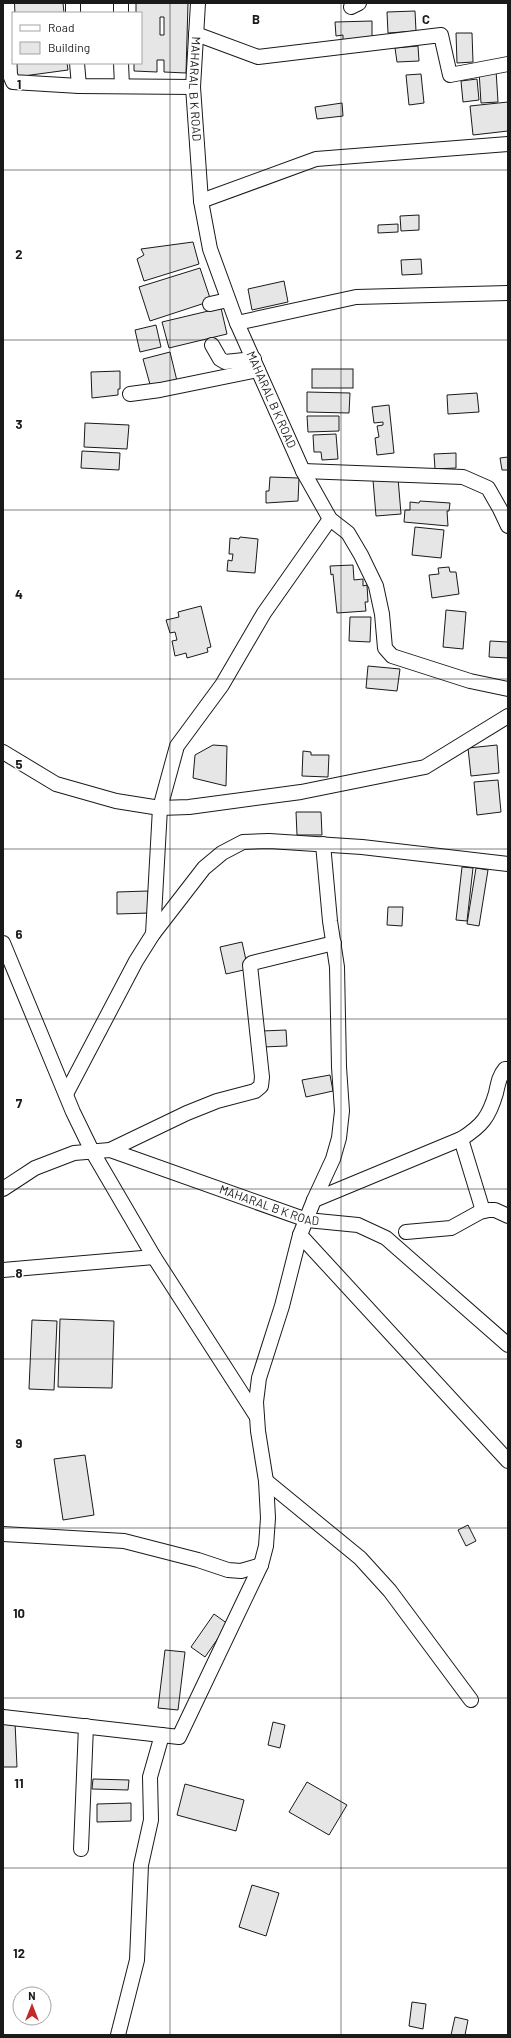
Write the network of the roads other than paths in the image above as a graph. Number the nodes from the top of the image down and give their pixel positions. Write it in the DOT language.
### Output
graph roads {
  1 [pos="7,3"];
  2 [pos="198,3"];
  3 [pos="196,34"];
  4 [pos="77,64"];
  5 [pos="122,64"];
  6 [pos="508,64"];
  7 [pos="79,86"];
  8 [pos="122,86"];
  9 [pos="194,87"];
  10 [pos="508,144"];
  11 [pos="201,201"];
  12 [pos="508,293"];
  13 [pos="228,300"];
  14 [pos="210,304"];
  15 [pos="237,323"];
  16 [pos="212,344"];
  17 [pos="256,364"];
  18 [pos="130,394"];
  19 [pos="303,472"];
  20 [pos="330,519"];
  21 [pos="508,526"];
  22 [pos="508,689"];
  23 [pos="508,716"];
  24 [pos="3,752"];
  25 [pos="160,808"];
  26 [pos="323,844"];
  27 [pos="508,864"];
  28 [pos="153,934"];
  29 [pos="3,943"];
  30 [pos="334,943"];
  31 [pos="508,1069"];
  32 [pos="66,1094"];
  33 [pos="461,1139"];
  34 [pos="110,1150"];
  35 [pos="92,1151"];
  36 [pos="3,1189"];
  37 [pos="314,1200"];
  38 [pos="483,1211"];
  39 [pos="508,1216"];
  40 [pos="307,1220"];
  41 [pos="406,1232"];
  42 [pos="300,1235"];
  43 [pos="154,1257"];
  44 [pos="3,1270"];
  45 [pos="508,1345"];
  46 [pos="257,1417"];
  47 [pos="508,1461"];
  48 [pos="266,1481"];
  49 [pos="3,1534"];
  50 [pos="261,1565"];
  51 [pos="471,1700"];
  52 [pos="3,1716"];
  53 [pos="86,1726"];
  54 [pos="162,1735"];
  55 [pos="81,1849"];
  56 [pos="118,2035"];
  1 -- 7 [label="street"];
  2 -- 3 [label="street, MAHARAL B K ROAD"];
  3 -- 6 [label="street"];
  3 -- 9 [label="street, MAHARAL B K ROAD"];
  4 -- 7 [label="street"];
  5 -- 8 [label="street"];
  7 -- 8 [label="street"];
  8 -- 9 [label="street"];
  9 -- 11 [label="street, MAHARAL B K ROAD"];
  10 -- 11 [label="street"];
  11 -- 13 [label="street, MAHARAL B K ROAD"];
  12 -- 15 [label="street"];
  13 -- 14 [label="street"];
  13 -- 15 [label="street, MAHARAL B K ROAD"];
  15 -- 17 [label="street, MAHARAL B K ROAD"];
  16 -- 17 [label="street"];
  17 -- 18 [label="street"];
  17 -- 19 [label="street, MAHARAL B K ROAD"];
  19 -- 20 [label="street, MAHARAL B K ROAD"];
  19 -- 21 [label="street"];
  20 -- 22 [label="street, MAHARAL B K ROAD"];
  20 -- 25 [label="street"];
  23 -- 25 [label="street"];
  24 -- 25 [label="street"];
  25 -- 28 [label="street"];
  26 -- 27 [label="street"];
  26 -- 28 [label="street"];
  26 -- 30 [label="street"];
  28 -- 32 [label="street"];
  29 -- 32 [label="street"];
  30 -- 34 [label="street"];
  30 -- 37 [label="street"];
  31 -- 33 [label="street"];
  32 -- 35 [label="street"];
  33 -- 37 [label="street"];
  33 -- 38 [label="street"];
  34 -- 35 [label="street, MAHARAL B K ROAD"];
  34 -- 40 [label="street, MAHARAL B K ROAD"];
  35 -- 36 [label="street, MAHARAL B K ROAD"];
  35 -- 43 [label="street"];
  37 -- 40 [label="street"];
  38 -- 39 [label="street"];
  38 -- 41 [label="street"];
  40 -- 42 [label="street"];
  40 -- 45 [label="street, MAHARAL B K ROAD"];
  42 -- 46 [label="street"];
  42 -- 47 [label="street"];
  43 -- 44 [label="street"];
  43 -- 46 [label="street"];
  46 -- 48 [label="street"];
  48 -- 50 [label="street"];
  48 -- 51 [label="street"];
  49 -- 50 [label="street"];
  50 -- 54 [label="street"];
  52 -- 53 [label="street"];
  53 -- 54 [label="street"];
  53 -- 55 [label="street"];
  54 -- 56 [label="street"];
}
